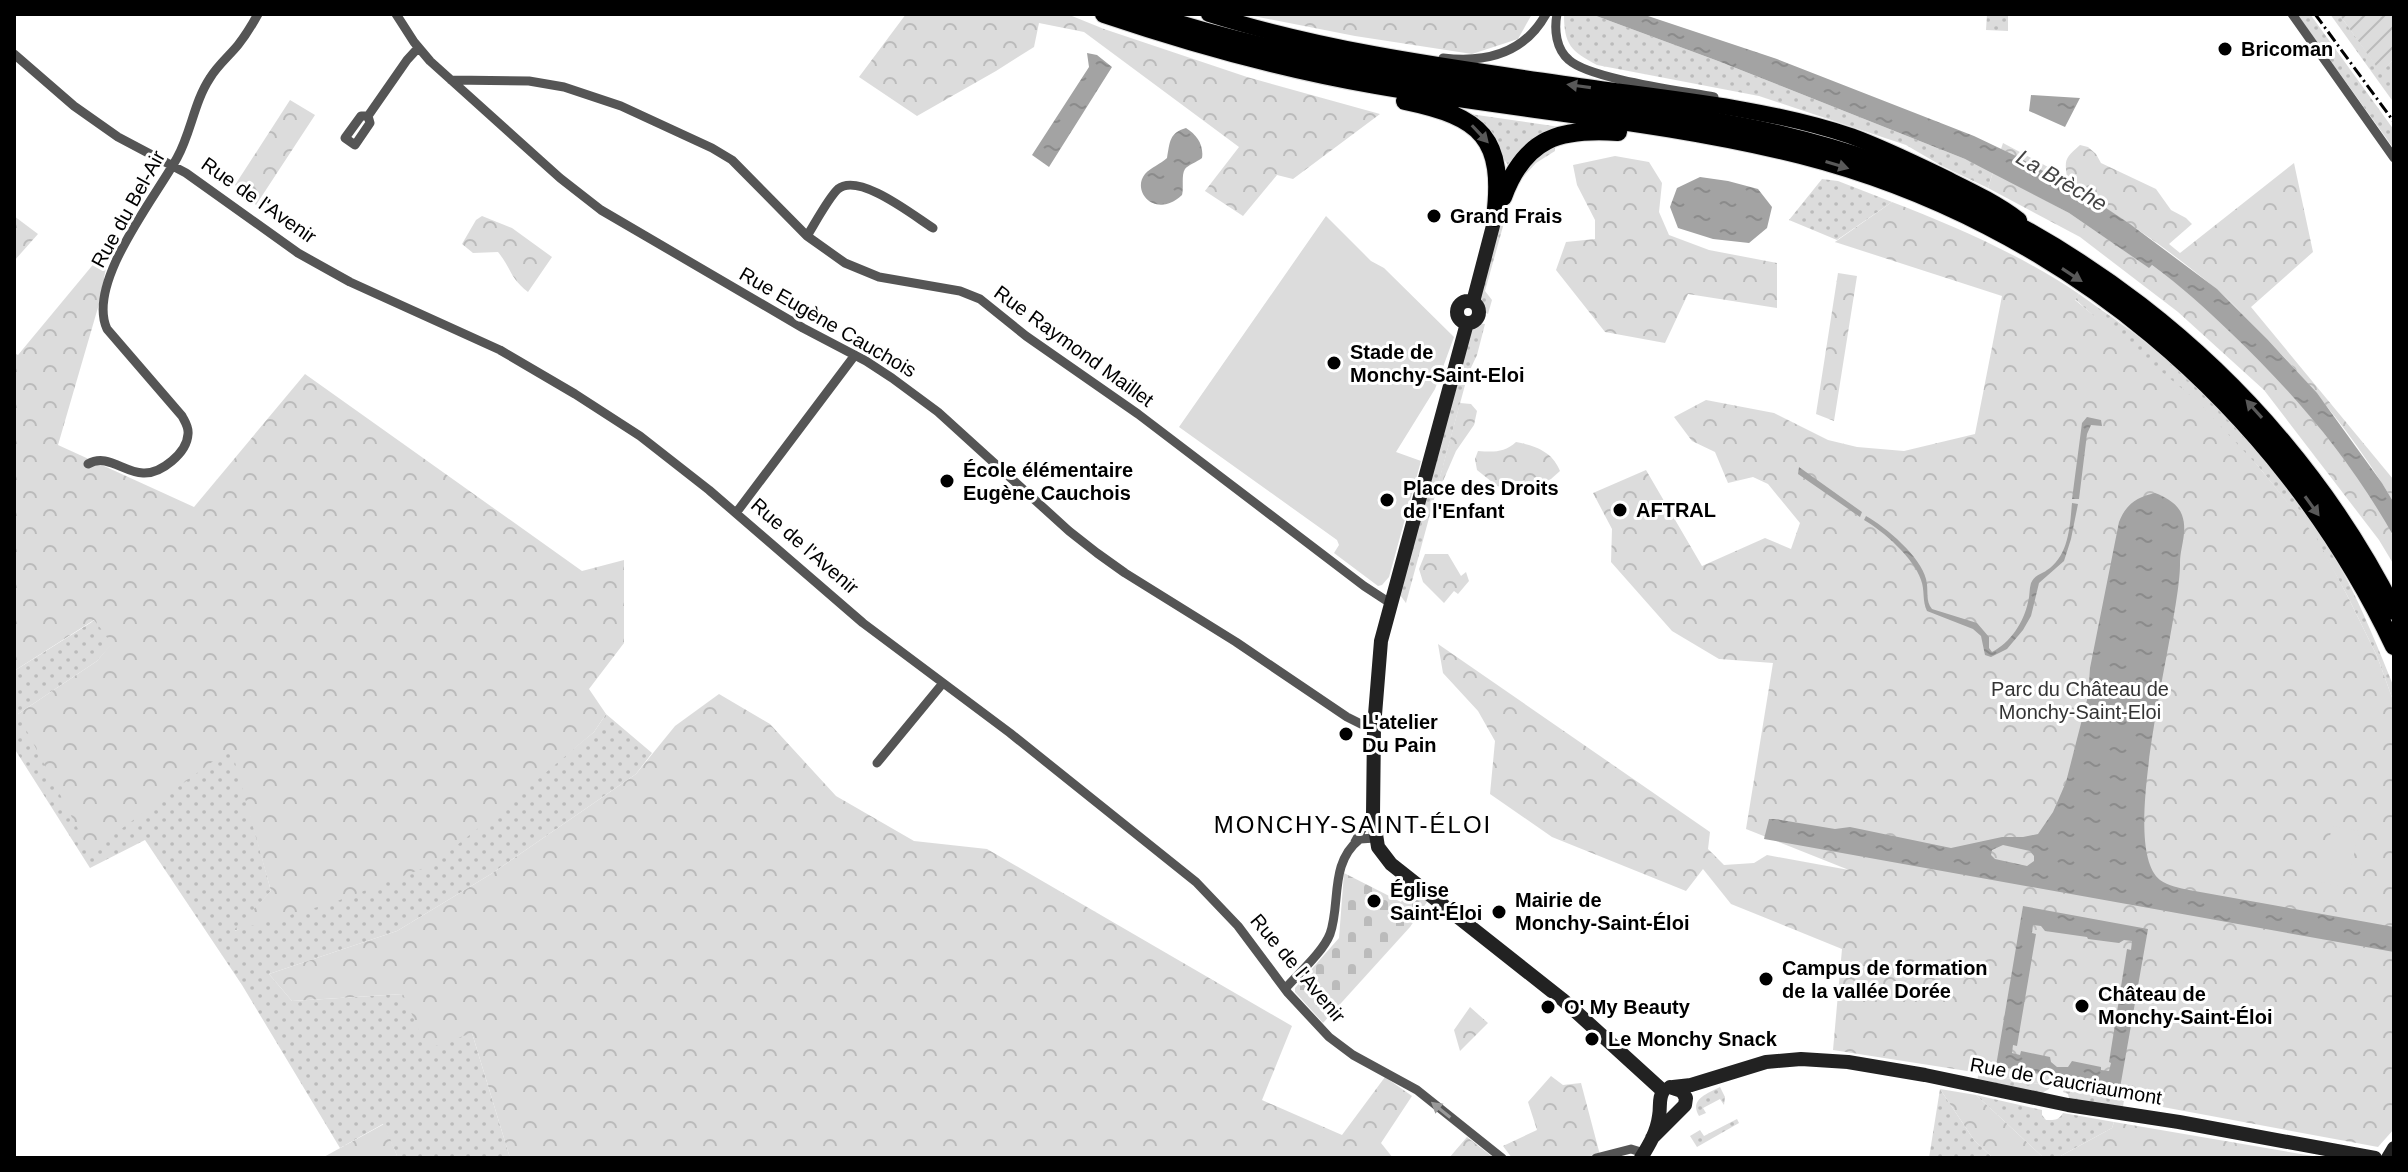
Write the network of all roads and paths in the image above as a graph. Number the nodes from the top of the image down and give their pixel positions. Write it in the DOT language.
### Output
graph roads {
  1 [pos="258,14"];
  2 [pos="396,14"];
  3 [pos="1104,14"];
  4 [pos="1147,14"];
  5 [pos="1209,14"];
  6 [pos="1546,14"];
  7 [pos="1557,14"];
  8 [pos="2292,14"];
  9 [pos="1304,40"];
  10 [pos="1195,43"];
  11 [pos="418,48"];
  12 [pos="14,54"];
  13 [pos="451,80"];
  14 [pos="368,116"];
  15 [pos="1794,121"];
  16 [pos="1803,156"];
  17 [pos="2394,158"];
  18 [pos="172,166"];
  19 [pos="1495,218"];
  20 [pos="933,228"];
  21 [pos="807,236"];
  22 [pos="2048,242"];
  23 [pos="855,355"];
  24 [pos="2284,444"];
  25 [pos="88,464"];
  26 [pos="736,513"];
  27 [pos="2394,585"];
  28 [pos="1390,603"];
  29 [pos="2394,611"];
  30 [pos="2394,646"];
  31 [pos="943,683"];
  32 [pos="1374,727"];
  33 [pos="877,763"];
  34 [pos="1373,810"];
  35 [pos="1375,838"];
  36 [pos="1354,843"];
  37 [pos="1285,989"];
  38 [pos="1749,1066"];
  39 [pos="1666,1095"];
  40 [pos="1682,1108"];
  41 [pos="1652,1138"];
  42 [pos="2394,1148"];
  43 [pos="1642,1156"];
  44 [pos="1502,1158"];
  45 [pos="1596,1158"];
  46 [pos="2375,1158"];
  47 [pos="2388,1158"];
  1 -- 18 [label="street, Rue du Bel-Air"];
  2 -- 11 [label="street, Rue Eugène Cauchois"];
  3 -- 10 [label="highway"];
  4 -- 22 [label="highway"];
  5 -- 9 [label="main road"];
  6 -- 9 [label="street"];
  7 -- 15 [label="street"];
  8 -- 17 [label="street"];
  15 -- 9 [label="main road, one-way"];
  10 -- 16 [label="highway"];
  10 -- 19 [label="highway, one-way"];
  11 -- 13 [label="street, Rue Eugène Cauchois"];
  11 -- 14 [label="street"];
  12 -- 18 [label="street, Rue de l'Avenir"];
  13 -- 21 [label="street, Rue Raymond Maillet"];
  13 -- 23 [label="street, Rue Eugène Cauchois"];
  15 -- 22 [label="main road"];
  16 -- 19 [label="highway"];
  16 -- 30 [label="highway, one-way"];
  18 -- 25 [label="street, Rue du Bel-Air"];
  18 -- 26 [label="street, Rue de l'Avenir"];
  19 -- 28 [label="street"];
  20 -- 21 [label="street"];
  21 -- 28 [label="street, Rue Raymond Maillet"];
  24 -- 22 [label="highway, one-way"];
  23 -- 26 [label="street"];
  23 -- 32 [label="street, Rue Eugène Cauchois"];
  24 -- 27 [label="highway"];
  24 -- 29 [label="highway"];
  26 -- 31 [label="street, Rue de l'Avenir"];
  28 -- 32 [label="street"];
  31 -- 33 [label="street"];
  31 -- 37 [label="street, Rue de l'Avenir"];
  32 -- 34 [label="street"];
  34 -- 35 [label="street"];
  34 -- 36 [label="street"];
  35 -- 36 [label="street"];
  35 -- 39 [label="street"];
  36 -- 37 [label="street"];
  44 -- 37 [label="street, Rue de l'Avenir, one-way"];
  38 -- 39 [label="street"];
  38 -- 40 [label="street"];
  38 -- 46 [label="street, Rue de Caucriaumont"];
  39 -- 40 [label="street"];
  39 -- 40 [label="street"];
  39 -- 41 [label="street"];
  40 -- 41 [label="street"];
  41 -- 43 [label="street"];
  42 -- 47 [label="street"];
  43 -- 45 [label="street"];
}
